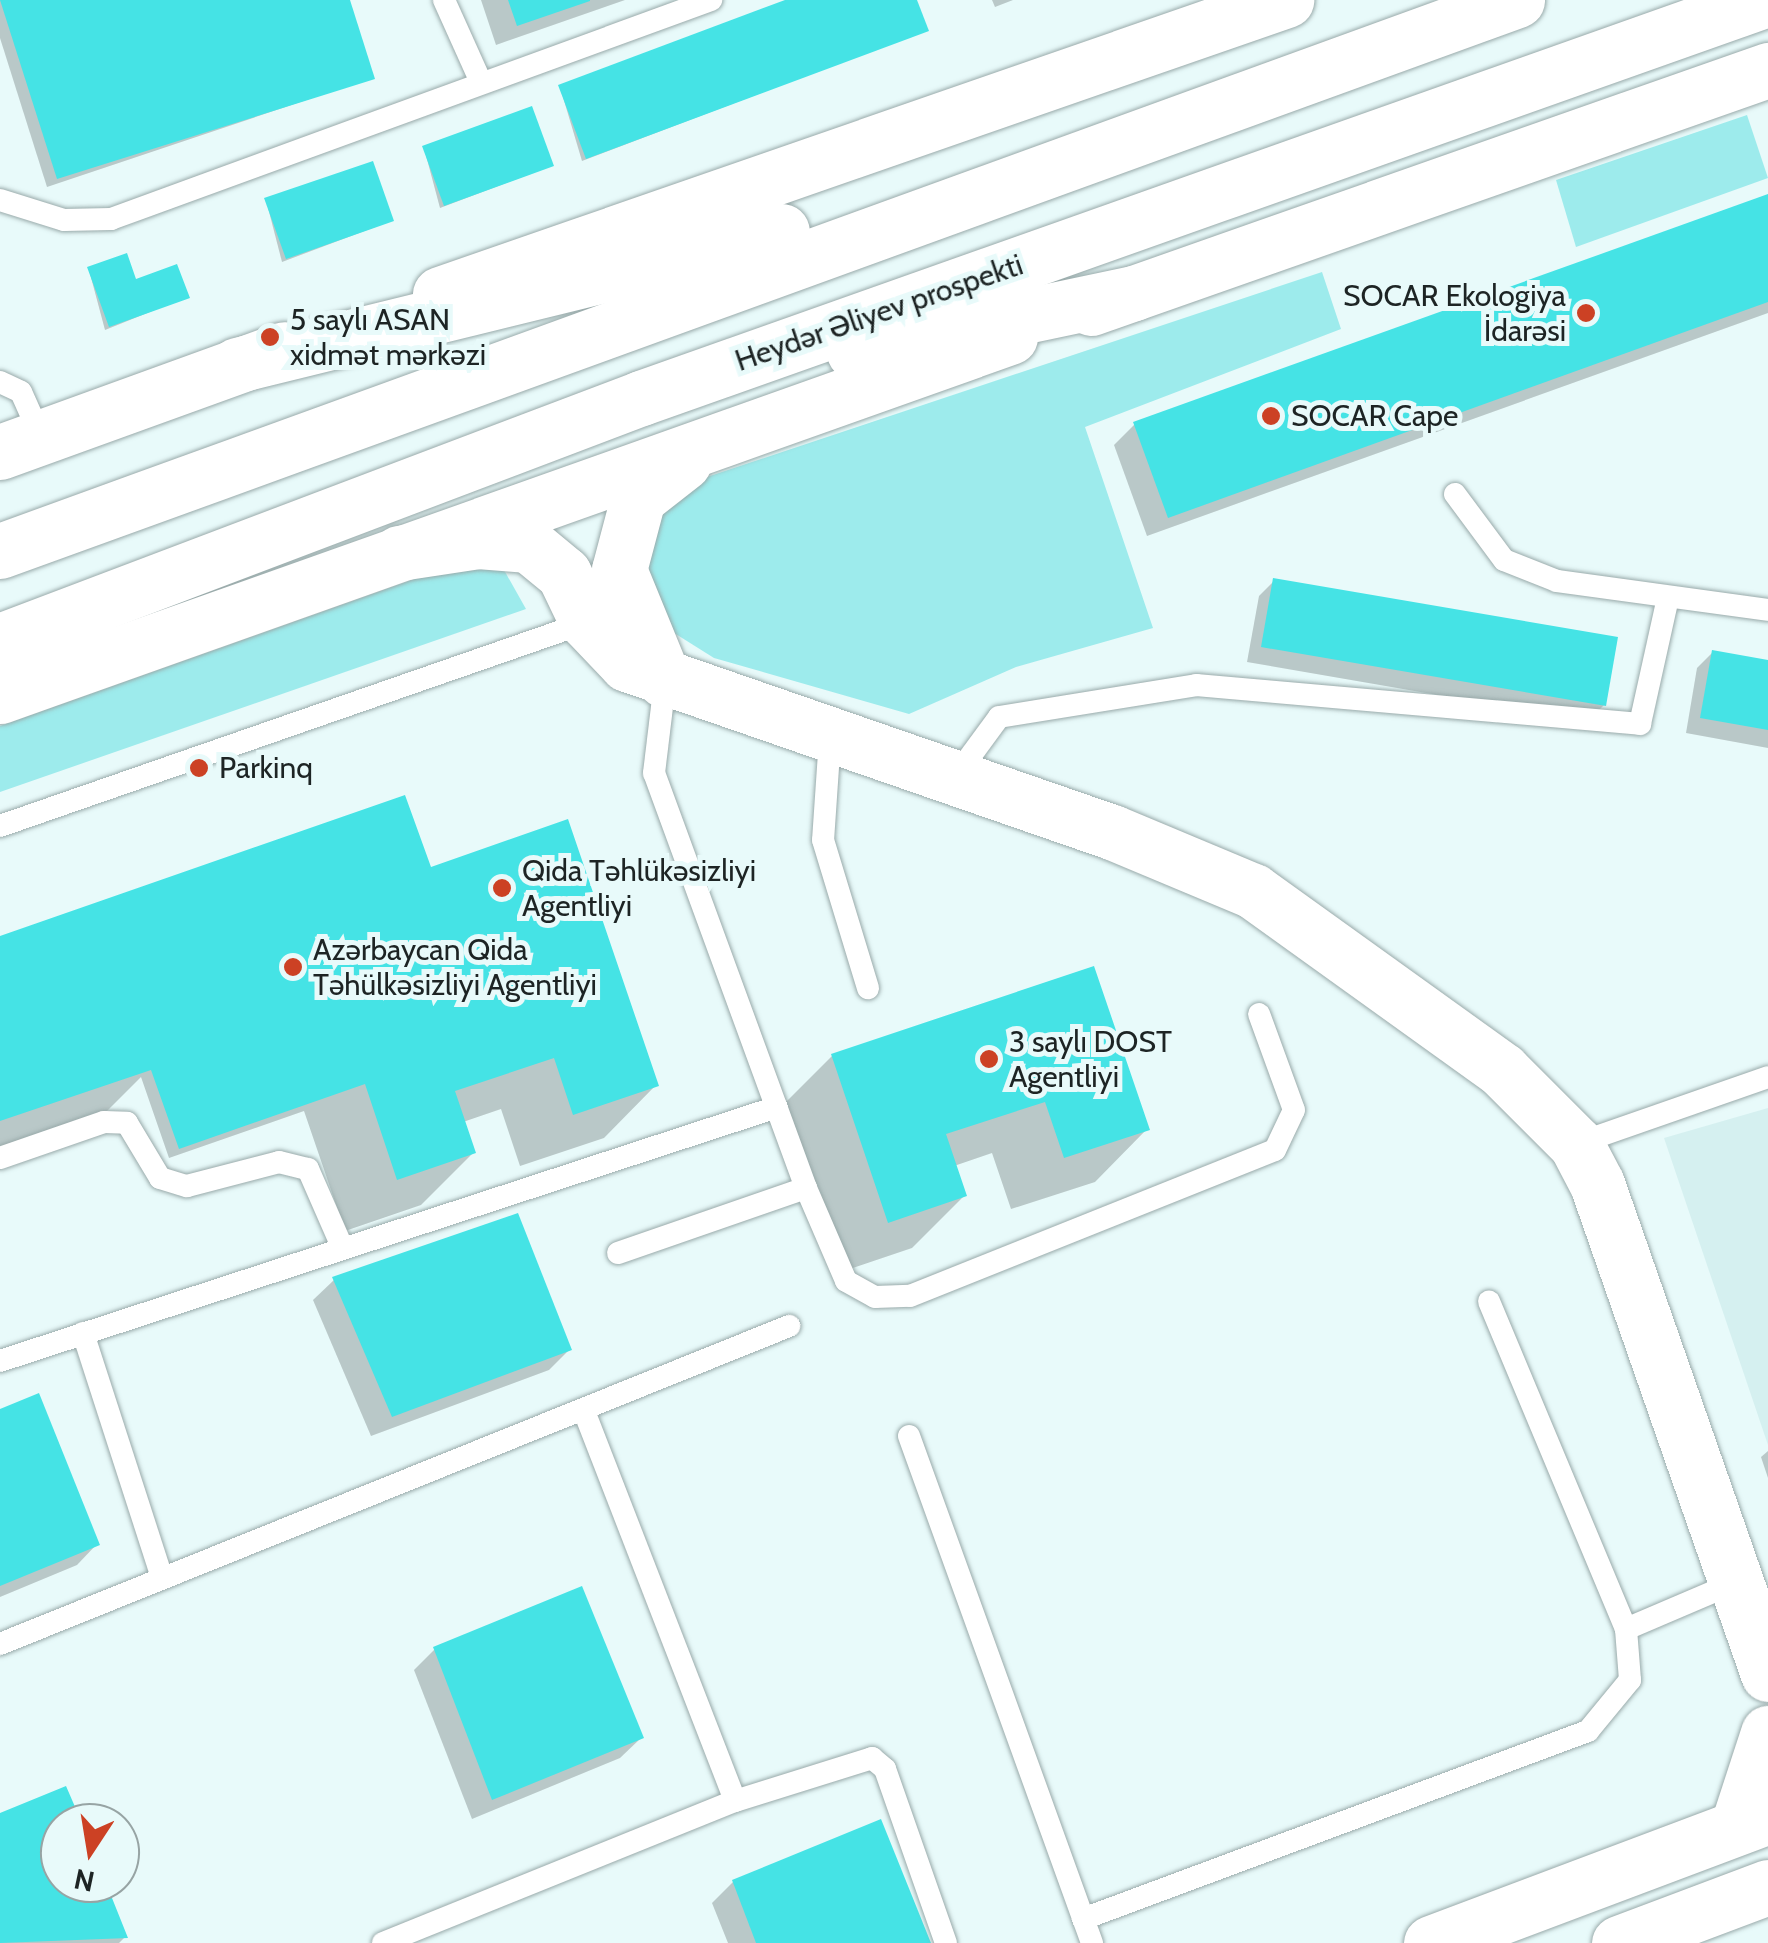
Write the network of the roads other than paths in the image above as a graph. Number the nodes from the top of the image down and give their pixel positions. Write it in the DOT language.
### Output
graph roads {
  1 [pos="444,0"];
  2 [pos="711,0"];
  3 [pos="1286,0"];
  4 [pos="1517,0"];
  5 [pos="1764,0"];
  6 [pos="1768,70"];
  7 [pos="480,80"];
  8 [pos="1047,166"];
  9 [pos="0,200"];
  10 [pos="1134,293"];
  11 [pos="238,364"];
  12 [pos="0,382"];
  13 [pos="641,398"];
  14 [pos="717,441"];
  15 [pos="21,444"];
  16 [pos="1455,494"];
  17 [pos="0,551"];
  18 [pos="399,553"];
  19 [pos="1667,602"];
  20 [pos="1768,610"];
  21 [pos="587,622"];
  22 [pos="0,641"];
  23 [pos="666,682"];
  24 [pos="0,696"];
  25 [pos="830,738"];
  26 [pos="953,780"];
  27 [pos="0,826"];
  28 [pos="868,988"];
  29 [pos="1259,1014"];
  30 [pos="1768,1076"];
  31 [pos="777,1107"];
  32 [pos="1576,1144"];
  33 [pos="0,1158"];
  34 [pos="806,1188"];
  35 [pos="342,1247"];
  36 [pos="618,1253"];
  37 [pos="1488,1301"];
  38 [pos="789,1326"];
  39 [pos="83,1333"];
  40 [pos="0,1361"];
  41 [pos="584,1411"];
  42 [pos="908,1436"];
  43 [pos="162,1577"];
  44 [pos="1736,1582"];
  45 [pos="1626,1629"];
  46 [pos="0,1644"];
  47 [pos="1768,1674"];
  48 [pos="1768,1734"];
  49 [pos="736,1800"];
  50 [pos="1753,1820"];
  51 [pos="1768,1887"];
  52 [pos="1083,1918"];
  53 [pos="382,1943"];
  54 [pos="946,1943"];
  55 [pos="1092,1943"];
  56 [pos="1432,1943"];
  57 [pos="1619,1943"];
  1 -- 7 [label="lane"];
  2 -- 7 [label="lane"];
  3 -- 11 [label="main road"];
  4 -- 8 [label="main road"];
  5 -- 13 [label="main road, Heydər Əliyev prospekti"];
  6 -- 10 [label="main road"];
  7 -- 9 [label="lane"];
  8 -- 11 [label="main road"];
  8 -- 17 [label="main road"];
  10 -- 13 [label="main road"];
  10 -- 14 [label="main road"];
  11 -- 15 [label="main road"];
  12 -- 15 [label="lane"];
  13 -- 22 [label="main road, Heydər Əliyev prospekti"];
  14 -- 18 [label="main road"];
  14 -- 23 [label="main road"];
  16 -- 19 [label="lane"];
  18 -- 21 [label="main road"];
  18 -- 24 [label="main road"];
  19 -- 20 [label="lane"];
  19 -- 26 [label="lane"];
  21 -- 23 [label="main road"];
  21 -- 27 [label="lane"];
  23 -- 25 [label="main road"];
  23 -- 31 [label="lane"];
  25 -- 26 [label="main road"];
  25 -- 28 [label="lane"];
  26 -- 32 [label="main road"];
  29 -- 34 [label="lane"];
  30 -- 32 [label="lane"];
  31 -- 34 [label="lane"];
  31 -- 35 [label="lane"];
  32 -- 44 [label="main road"];
  33 -- 35 [label="lane"];
  34 -- 36 [label="lane"];
  35 -- 39 [label="lane"];
  37 -- 45 [label="lane"];
  38 -- 41 [label="lane"];
  39 -- 40 [label="lane"];
  39 -- 43 [label="lane"];
  41 -- 43 [label="lane"];
  41 -- 49 [label="lane"];
  42 -- 52 [label="lane"];
  43 -- 46 [label="lane"];
  44 -- 45 [label="lane"];
  44 -- 47 [label="main road"];
  45 -- 52 [label="lane"];
  48 -- 50 [label="main road"];
  49 -- 53 [label="lane"];
  49 -- 54 [label="lane"];
  50 -- 56 [label="main road"];
  51 -- 57 [label="main road"];
  52 -- 55 [label="lane"];
}
